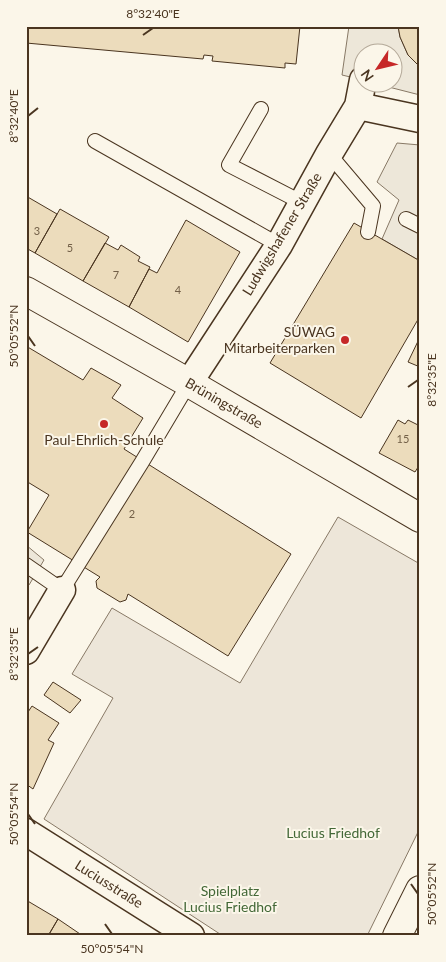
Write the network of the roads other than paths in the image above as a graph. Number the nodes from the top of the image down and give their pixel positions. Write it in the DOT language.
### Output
graph roads {
  1 [pos="361,92"];
  2 [pos="358,106"];
  3 [pos="261,109"];
  4 [pos="420,119"];
  5 [pos="95,141"];
  6 [pos="329,154"];
  7 [pos="303,203"];
  8 [pos="406,220"];
  9 [pos="420,226"];
  10 [pos="368,232"];
  11 [pos="279,245"];
  12 [pos="26,291"];
  13 [pos="189,383"];
  14 [pos="420,518"];
  15 [pos="26,565"];
  16 [pos="62,590"];
  17 [pos="26,651"];
  18 [pos="26,832"];
  19 [pos="420,890"];
  20 [pos="191,936"];
  21 [pos="397,936"];
  1 -- 2 [label="street, Ludwigshafener Straße"];
  2 -- 4 [label="street"];
  2 -- 6 [label="street, Ludwigshafener Straße"];
  3 -- 7 [label="lane"];
  5 -- 11 [label="lane"];
  6 -- 7 [label="street, Ludwigshafener Straße"];
  6 -- 10 [label="lane"];
  7 -- 11 [label="street, Ludwigshafener Straße"];
  8 -- 9 [label="lane"];
  11 -- 13 [label="street, Ludwigshafener Straße"];
  12 -- 13 [label="street, Brüningstraße"];
  13 -- 14 [label="street, Brüningstraße"];
  13 -- 16 [label="lane"];
  15 -- 16 [label="lane"];
  16 -- 17 [label="street"];
  18 -- 20 [label="street, Luciusstraße"];
  19 -- 21 [label="street"];
}
